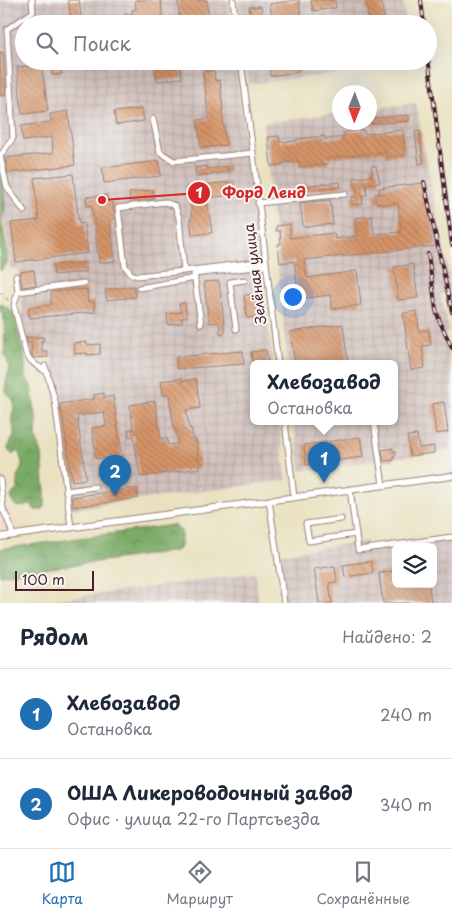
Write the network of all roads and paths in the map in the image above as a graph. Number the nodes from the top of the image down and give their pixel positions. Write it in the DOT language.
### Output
graph roads {
  1 [pos="32,0"];
  2 [pos="233,0"];
  3 [pos="28,15"];
  4 [pos="235,15"];
  5 [pos="15,24"];
  6 [pos="242,70"];
  7 [pos="153,119"];
  8 [pos="253,153"];
  9 [pos="345,194"];
  10 [pos="258,203"];
  11 [pos="24,211"];
  12 [pos="265,263"];
  13 [pos="184,270"];
  14 [pos="224,271"];
  15 [pos="16,276"];
  16 [pos="195,278"];
  17 [pos="245,280"];
  18 [pos="230,282"];
  19 [pos="84,284"];
  20 [pos="139,288"];
  21 [pos="0,292"];
  22 [pos="18,292"];
  23 [pos="14,306"];
  24 [pos="201,324"];
  25 [pos="236,329"];
  26 [pos="277,360"];
  27 [pos="45,366"];
  28 [pos="47,372"];
  29 [pos="285,425"];
  30 [pos="374,425"];
  31 [pos="452,476"];
  32 [pos="0,479"];
  33 [pos="383,485"];
  34 [pos="94,487"];
  35 [pos="350,489"];
  36 [pos="66,491"];
  37 [pos="294,497"];
  38 [pos="269,500"];
  39 [pos="1,508"];
  40 [pos="341,519"];
  41 [pos="71,527"];
  42 [pos="356,534"];
  43 [pos="13,535"];
  44 [pos="0,537"];
  45 [pos="452,537"];
  46 [pos="284,603"];
  1 -- 3 [label="street"];
  2 -- 4 [label="street"];
  5 -- 11 [label="street"];
  6 -- 8 [label="street, Зелёная улица"];
  7 -- 8 [label="street"];
  8 -- 10 [label="street, Зелёная улица"];
  9 -- 10 [label="street"];
  10 -- 12 [label="street, Зелёная улица"];
  12 -- 13 [label="street"];
  12 -- 14 [label="street"];
  12 -- 26 [label="street, Зелёная улица"];
  13 -- 13 [label="street"];
  14 -- 16 [label="street"];
  14 -- 18 [label="street"];
  15 -- 22 [label="street"];
  16 -- 20 [label="street"];
  16 -- 24 [label="street"];
  17 -- 18 [label="street"];
  18 -- 25 [label="street"];
  19 -- 22 [label="street"];
  21 -- 23 [label="path"];
  22 -- 23 [label="street"];
  23 -- 28 [label="street"];
  27 -- 28 [label="street"];
  28 -- 36 [label="street"];
  29 -- 37 [label="street"];
  30 -- 33 [label="street"];
  31 -- 33 [label="main road"];
  32 -- 39 [label="street"];
  33 -- 35 [label="main road"];
  34 -- 36 [label="street"];
  35 -- 37 [label="main road"];
  35 -- 42 [label="street"];
  36 -- 41 [label="street"];
  37 -- 38 [label="main road"];
  38 -- 41 [label="main road"];
  38 -- 46 [label="street"];
  39 -- 43 [label="street"];
  40 -- 42 [label="street"];
  41 -- 43 [label="main road"];
  42 -- 45 [label="street"];
  43 -- 44 [label="main road"];
}
